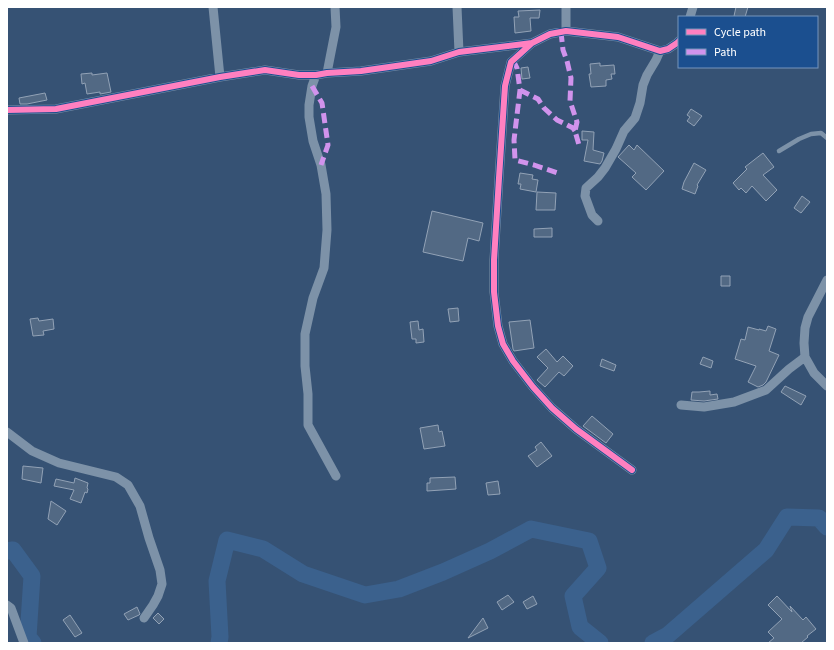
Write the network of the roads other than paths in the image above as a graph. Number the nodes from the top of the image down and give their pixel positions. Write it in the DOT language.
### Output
graph roads {
  1 [pos="213,7"];
  2 [pos="335,7"];
  3 [pos="457,7"];
  4 [pos="566,7"];
  5 [pos="566,31"];
  6 [pos="532,42"];
  7 [pos="678,42"];
  8 [pos="660,51"];
  9 [pos="459,52"];
  10 [pos="327,73"];
  11 [pos="316,75"];
  12 [pos="220,77"];
  13 [pos="7,110"];
  14 [pos="827,138"];
  15 [pos="779,151"];
  16 [pos="598,220"];
  17 [pos="827,280"];
  18 [pos="805,357"];
  19 [pos="827,386"];
  20 [pos="681,405"];
  21 [pos="7,432"];
  22 [pos="632,470"];
  23 [pos="336,476"];
  24 [pos="7,605"];
  25 [pos="144,618"];
  26 [pos="24,643"];
  1 -- 12 [label="street"];
  2 -- 10 [label="street"];
  3 -- 9 [label="street"];
  4 -- 5 [label="street"];
  5 -- 6 [label="street"];
  5 -- 8 [label="street"];
  6 -- 9 [label="street"];
  6 -- 22 [label="street"];
  7 -- 8 [label="street"];
  8 -- 16 [label="street"];
  9 -- 10 [label="street"];
  10 -- 11 [label="street"];
  11 -- 12 [label="street"];
  11 -- 23 [label="street"];
  12 -- 13 [label="street"];
  14 -- 15 [label="lane"];
  17 -- 18 [label="street"];
  18 -- 19 [label="street"];
  18 -- 20 [label="street"];
  21 -- 25 [label="street"];
  24 -- 26 [label="street"];
}
